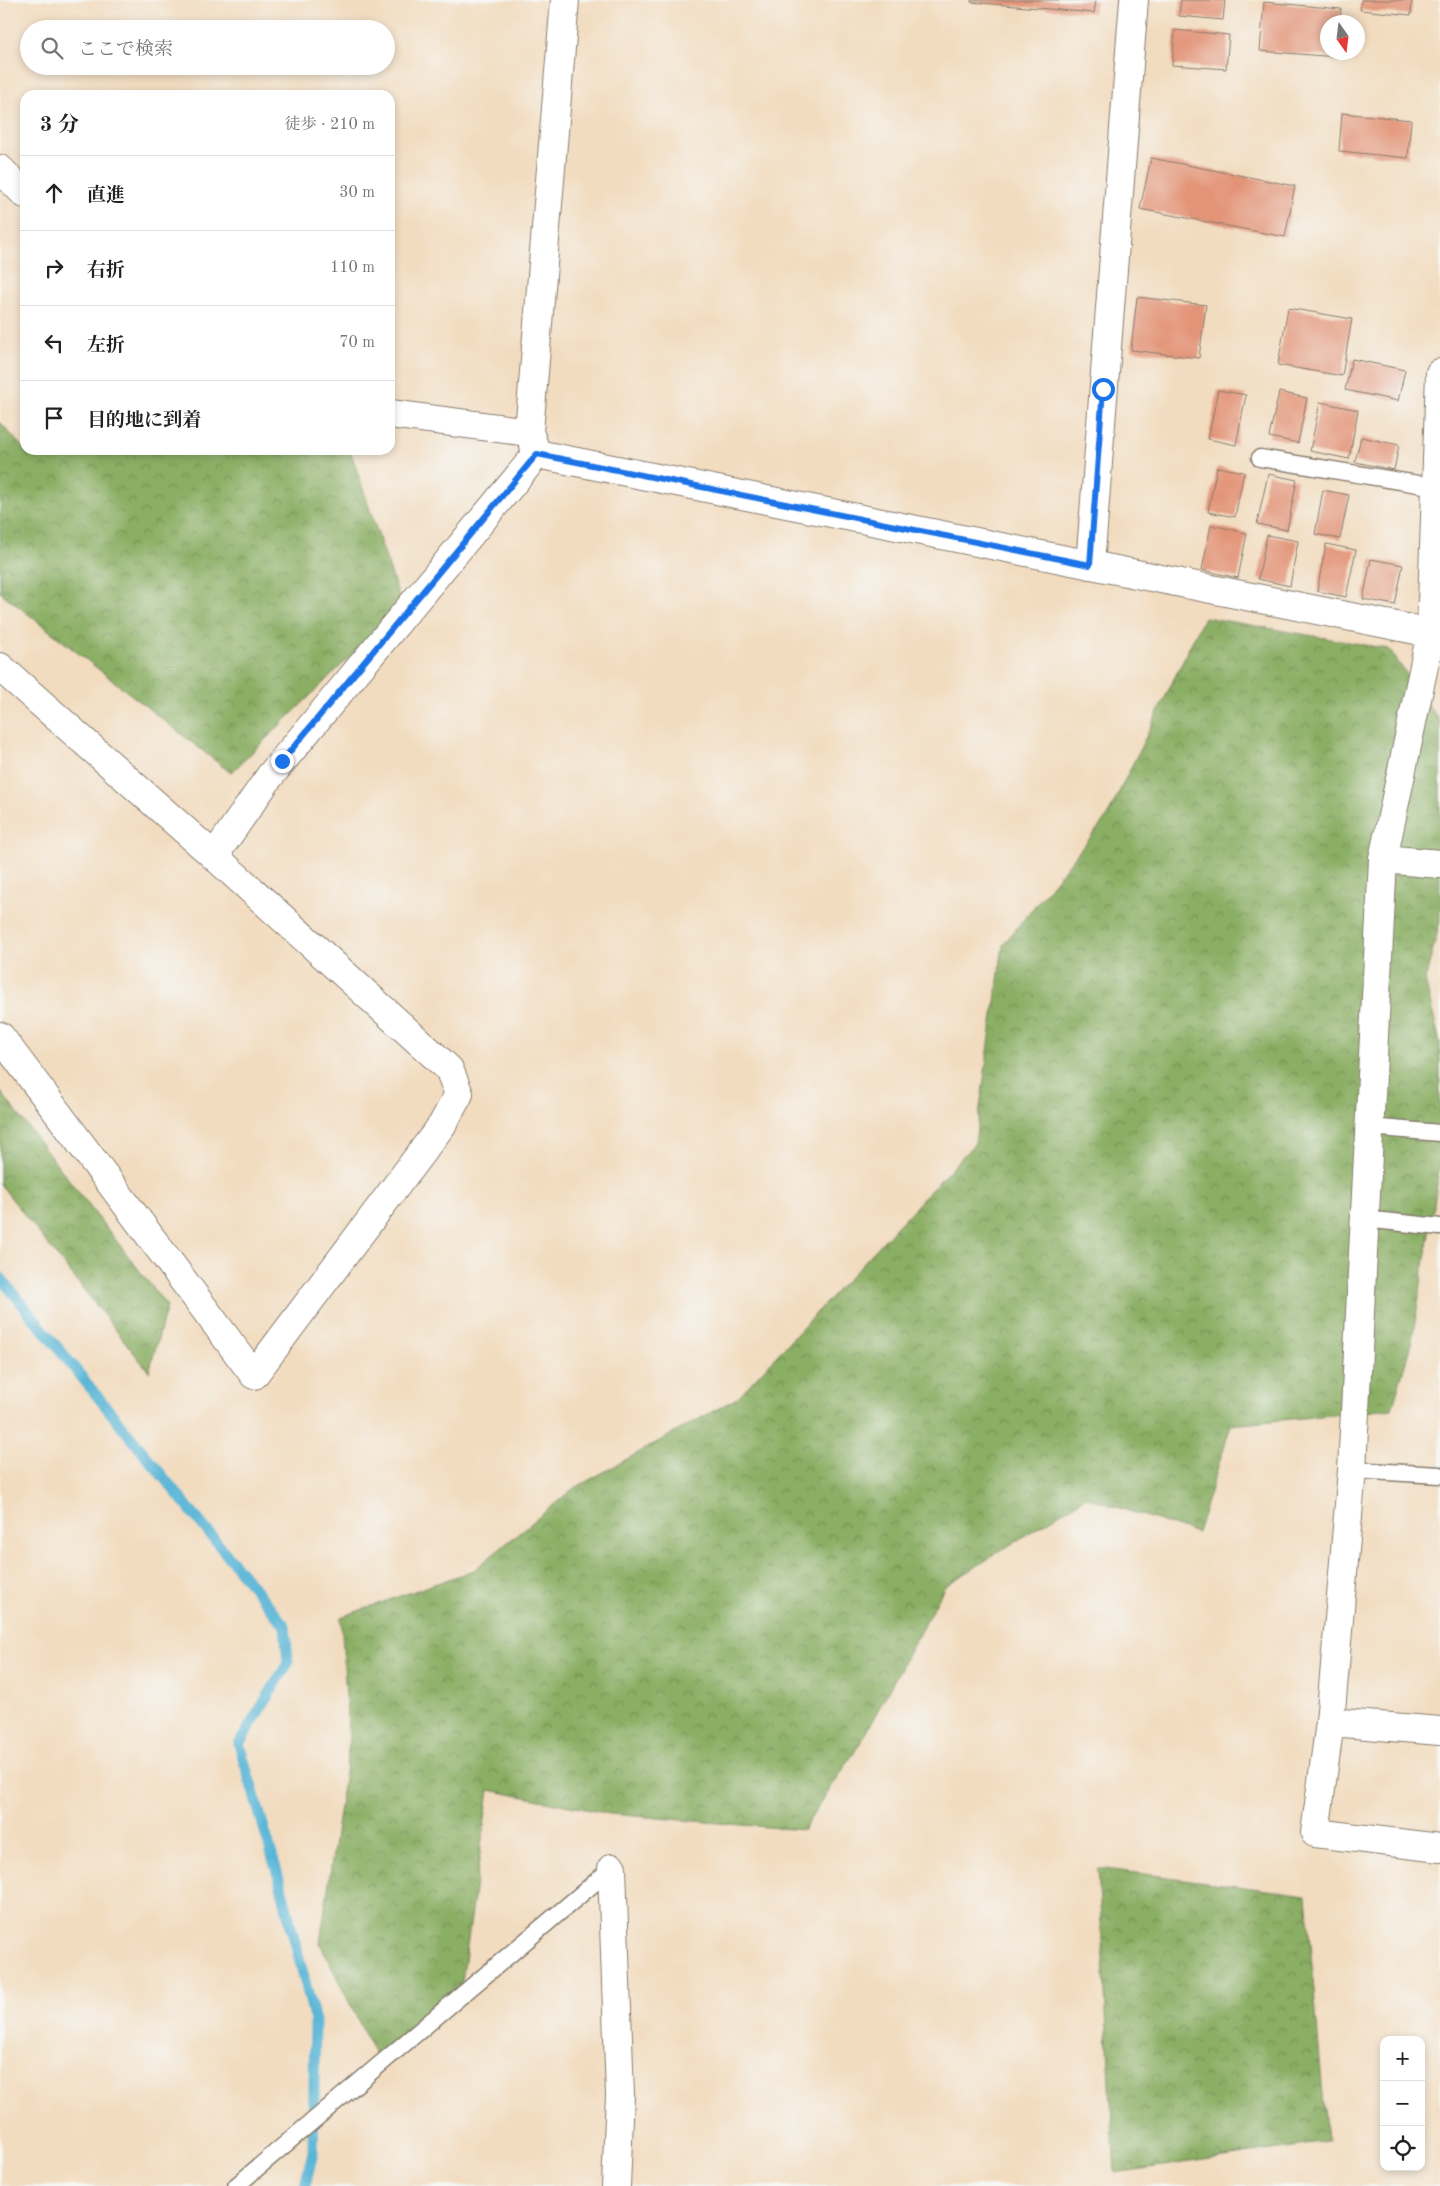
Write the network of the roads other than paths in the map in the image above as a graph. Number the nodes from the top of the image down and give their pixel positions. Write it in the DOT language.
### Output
graph roads {
  1 [pos="565,0"];
  2 [pos="1134,0"];
  3 [pos="0,169"];
  4 [pos="20,189"];
  5 [pos="1440,373"];
  6 [pos="395,415"];
  7 [pos="533,443"];
  8 [pos="1260,458"];
  9 [pos="1436,487"];
  10 [pos="1090,565"];
  11 [pos="1431,633"];
  12 [pos="0,667"];
  13 [pos="214,856"];
  14 [pos="1382,859"];
  15 [pos="1440,864"];
  16 [pos="0,1036"];
  17 [pos="1369,1126"];
  18 [pos="1440,1133"];
  19 [pos="1364,1219"];
  20 [pos="1440,1227"];
  21 [pos="1352,1470"];
  22 [pos="1440,1475"];
  23 [pos="1330,1722"];
  24 [pos="1440,1731"];
  25 [pos="1440,1848"];
  26 [pos="612,1868"];
  27 [pos="236,2186"];
  28 [pos="616,2186"];
  1 -- 7 [label="street"];
  2 -- 10 [label="street"];
  3 -- 4 [label="street"];
  5 -- 9 [label="street"];
  6 -- 7 [label="street"];
  7 -- 10 [label="street"];
  7 -- 13 [label="street"];
  8 -- 9 [label="lane"];
  9 -- 11 [label="street"];
  10 -- 11 [label="street"];
  11 -- 14 [label="street"];
  12 -- 13 [label="street"];
  13 -- 16 [label="street"];
  14 -- 15 [label="street"];
  14 -- 17 [label="street"];
  17 -- 18 [label="lane"];
  17 -- 19 [label="street"];
  19 -- 20 [label="lane"];
  19 -- 21 [label="street"];
  21 -- 22 [label="lane"];
  21 -- 23 [label="street"];
  23 -- 24 [label="street"];
  23 -- 25 [label="street"];
  26 -- 27 [label="lane"];
  26 -- 28 [label="street"];
}
